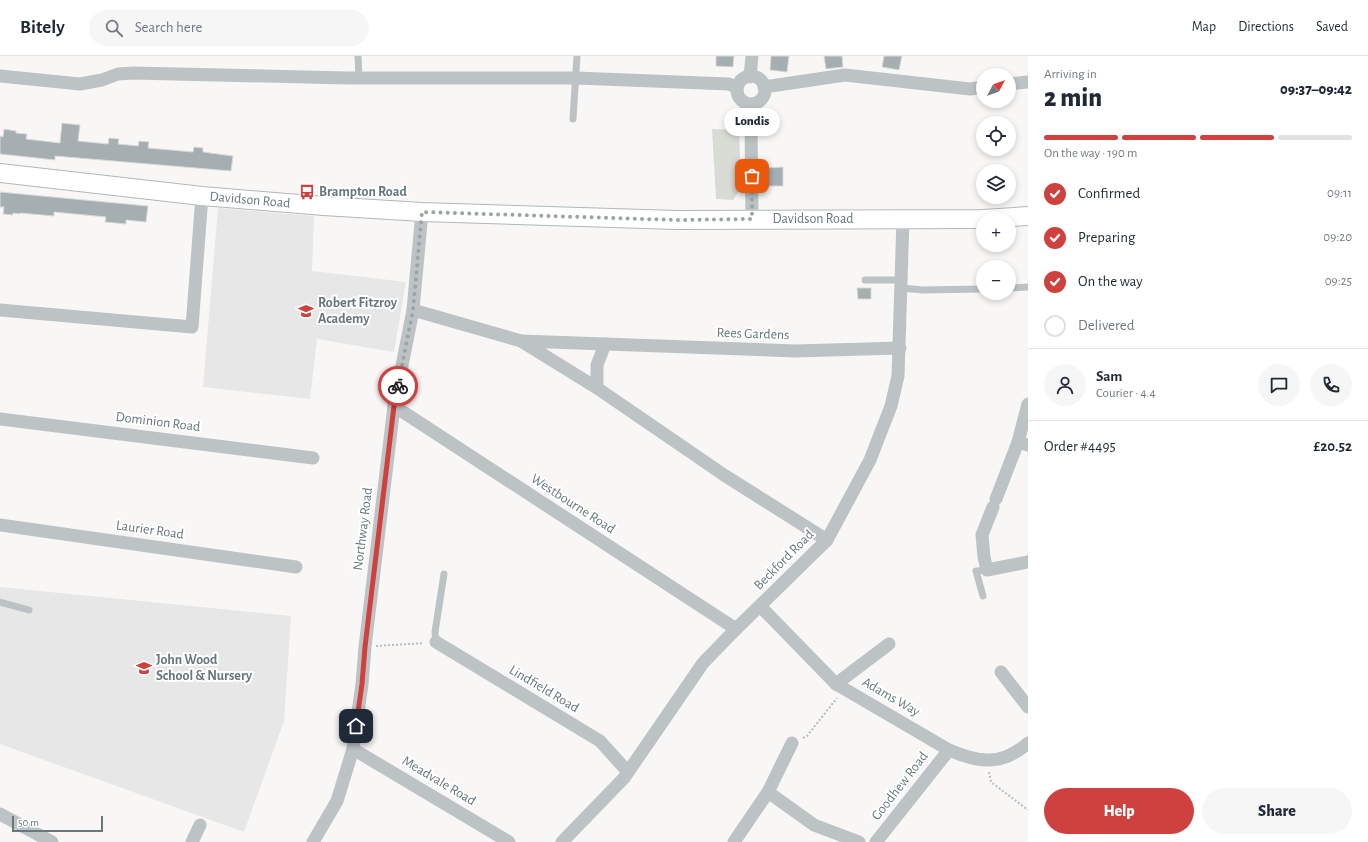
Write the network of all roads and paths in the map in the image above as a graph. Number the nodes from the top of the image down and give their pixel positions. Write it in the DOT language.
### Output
graph roads {
  1 [pos="358,56"];
  2 [pos="577,56"];
  3 [pos="752,56"];
  4 [pos="0,76"];
  5 [pos="750,77"];
  6 [pos="359,78"];
  7 [pos="576,78"];
  8 [pos="1028,82"];
  9 [pos="1016,83"];
  10 [pos="764,87"];
  11 [pos="737,88"];
  12 [pos="976,88"];
  13 [pos="752,104"];
  14 [pos="573,119"];
  15 [pos="0,173"];
  16 [pos="202,196"];
  17 [pos="422,212"];
  18 [pos="1028,216"];
  19 [pos="752,219"];
  20 [pos="903,219"];
  21 [pos="865,280"];
  22 [pos="902,284"];
  23 [pos="1028,287"];
  24 [pos="1016,288"];
  25 [pos="976,290"];
  26 [pos="0,310"];
  27 [pos="413,310"];
  28 [pos="521,341"];
  29 [pos="605,344"];
  30 [pos="900,348"];
  31 [pos="597,388"];
  32 [pos="1028,404"];
  33 [pos="394,406"];
  34 [pos="0,419"];
  35 [pos="1023,444"];
  36 [pos="313,458"];
  37 [pos="0,525"];
  38 [pos="827,540"];
  39 [pos="1028,562"];
  40 [pos="296,567"];
  41 [pos="988,570"];
  42 [pos="444,574"];
  43 [pos="983,596"];
  44 [pos="0,602"];
  45 [pos="760,606"];
  46 [pos="29,610"];
  47 [pos="736,629"];
  48 [pos="436,642"];
  49 [pos="889,644"];
  50 [pos="365,647"];
  51 [pos="1001,672"];
  52 [pos="840,687"];
  53 [pos="1028,707"];
  54 [pos="792,743"];
  55 [pos="1028,743"];
  56 [pos="353,749"];
  57 [pos="950,750"];
  58 [pos="986,761"];
  59 [pos="628,772"];
  60 [pos="768,792"];
  61 [pos="1028,810"];
  62 [pos="0,814"];
  63 [pos="200,825"];
  64 [pos="52,842"];
  65 [pos="192,842"];
  66 [pos="314,842"];
  67 [pos="509,842"];
  68 [pos="562,842"];
  69 [pos="734,842"];
  70 [pos="859,842"];
  71 [pos="876,842"];
  1 -- 6 [label="lane"];
  2 -- 7 [label="lane"];
  3 -- 5 [label="street"];
  4 -- 6 [label="street"];
  5 -- 10 [label="street"];
  5 -- 11 [label="street"];
  6 -- 7 [label="street"];
  7 -- 11 [label="street"];
  7 -- 14 [label="lane"];
  8 -- 9 [label="street"];
  10 -- 12 [label="street"];
  10 -- 13 [label="street"];
  11 -- 13 [label="street"];
  13 -- 19 [label="street"];
  15 -- 16 [label="street, Davidson Road"];
  16 -- 17 [label="street, Davidson Road"];
  16 -- 26 [label="street"];
  17 -- 19 [label="street, Davidson Road"];
  17 -- 27 [label="street, Northway Road"];
  18 -- 20 [label="street, Davidson Road"];
  19 -- 20 [label="street, Davidson Road"];
  20 -- 22 [label="street, Beckford Road"];
  21 -- 22 [label="lane"];
  22 -- 25 [label="lane"];
  22 -- 30 [label="street, Beckford Road"];
  23 -- 24 [label="lane"];
  27 -- 28 [label="street, Rees Gardens"];
  27 -- 33 [label="street, Northway Road"];
  28 -- 29 [label="street, Rees Gardens"];
  28 -- 31 [label="street, Rees Gardens"];
  29 -- 30 [label="street, Rees Gardens"];
  29 -- 31 [label="street"];
  30 -- 38 [label="street, Beckford Road"];
  31 -- 38 [label="street, Rees Gardens"];
  32 -- 35 [label="street"];
  33 -- 47 [label="street, Westbourne Road"];
  33 -- 50 [label="street, Northway Road"];
  34 -- 36 [label="street, Dominion Road"];
  35 -- 41 [label="street"];
  37 -- 40 [label="street, Laurier Road"];
  38 -- 45 [label="street, Beckford Road"];
  39 -- 41 [label="street"];
  41 -- 43 [label="lane"];
  42 -- 48 [label="lane"];
  44 -- 46 [label="lane"];
  45 -- 47 [label="street, Beckford Road"];
  45 -- 52 [label="street, Adams Way"];
  47 -- 59 [label="street, Beckford Road"];
  48 -- 50 [label="path"];
  48 -- 59 [label="street, Lindfield Road"];
  49 -- 52 [label="street"];
  50 -- 56 [label="street, Northway Road"];
  51 -- 53 [label="street"];
  52 -- 54 [label="path"];
  52 -- 57 [label="street, Adams Way"];
  54 -- 60 [label="street"];
  55 -- 58 [label="street, Adams Way"];
  56 -- 66 [label="street, Northway Road"];
  56 -- 67 [label="street, Meadvale Road"];
  57 -- 58 [label="street, Adams Way"];
  57 -- 71 [label="street, Goodhew Road"];
  58 -- 61 [label="path"];
  59 -- 68 [label="street, Beckford Road"];
  60 -- 69 [label="street"];
  60 -- 70 [label="street"];
  62 -- 64 [label="street"];
  63 -- 65 [label="street"];
}
